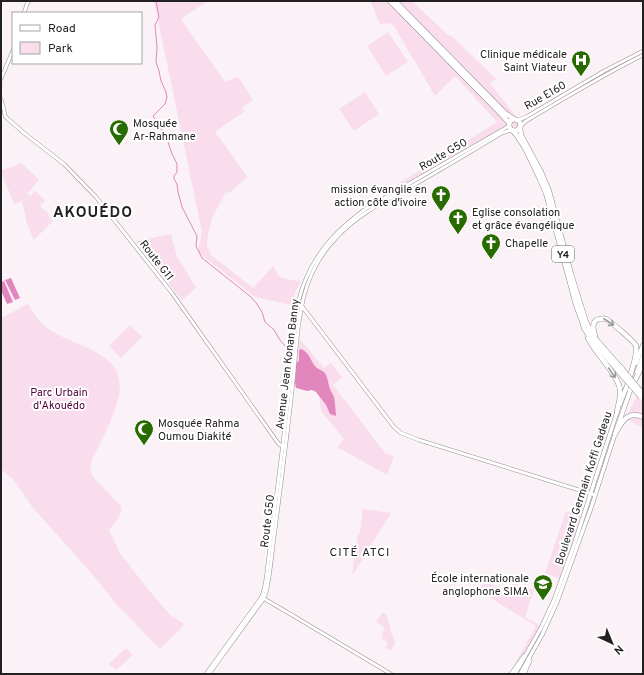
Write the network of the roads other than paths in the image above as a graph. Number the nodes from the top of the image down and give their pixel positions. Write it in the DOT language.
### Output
graph roads {
  1 [pos="29,1"];
  2 [pos="390,1"];
  3 [pos="395,1"];
  4 [pos="24,12"];
  5 [pos="643,51"];
  6 [pos="12,52"];
  7 [pos="643,55"];
  8 [pos="1,79"];
  9 [pos="1,99"];
  10 [pos="516,119"];
  11 [pos="511,127"];
  12 [pos="521,127"];
  13 [pos="386,199"];
  14 [pos="300,304"];
  15 [pos="584,328"];
  16 [pos="599,343"];
  17 [pos="643,345"];
  18 [pos="294,355"];
  19 [pos="643,356"];
  20 [pos="643,364"];
  21 [pos="621,371"];
  22 [pos="629,380"];
  23 [pos="627,393"];
  24 [pos="642,396"];
  25 [pos="617,412"];
  26 [pos="643,417"];
  27 [pos="615,434"];
  28 [pos="284,446"];
  29 [pos="593,494"];
  30 [pos="262,598"];
  31 [pos="534,647"];
  32 [pos="206,674"];
  33 [pos="209,674"];
  34 [pos="391,674"];
  35 [pos="511,674"];
  36 [pos="515,674"];
  37 [pos="520,674"];
  38 [pos="524,674"];
  1 -- 4 [label="street"];
  2 -- 11 [label="highway, Y4"];
  3 -- 10 [label="highway"];
  5 -- 10 [label="street, Rue E160"];
  6 -- 8 [label="street"];
  7 -- 12 [label="street, Rue E160"];
  9 -- 28 [label="street, Route G11"];
  10 -- 11 [label="highway"];
  10 -- 12 [label="highway"];
  11 -- 12 [label="highway"];
  11 -- 13 [label="street, Route G50"];
  11 -- 15 [label="highway, Y4"];
  12 -- 16 [label="highway, Y4"];
  13 -- 14 [label="street, Avenue Jean Konan Banny"];
  14 -- 18 [label="street, Avenue Jean Konan Banny"];
  14 -- 29 [label="street"];
  15 -- 21 [label="highway, Y4"];
  15 -- 25 [label="highway, one-way"];
  16 -- 21 [label="highway, Y4"];
  16 -- 22 [label="highway, one-way"];
  17 -- 22 [label="main road"];
  18 -- 28 [label="street, Avenue Jean Konan Banny"];
  18 -- 28 [label="street, Avenue Jean Konan Banny"];
  19 -- 23 [label="main road, Boulevard Germain Koffi Gadeau"];
  20 -- 23 [label="highway"];
  21 -- 24 [label="highway, Y4, bridge"];
  22 -- 23 [label="main road"];
  23 -- 25 [label="main road, Boulevard Germain Koffi Gadeau"];
  23 -- 27 [label="main road, Boulevard Germain Koffi Gadeau"];
  25 -- 29 [label="main road, Boulevard Germain Koffi Gadeau"];
  26 -- 27 [label="highway"];
  27 -- 29 [label="main road, Boulevard Germain Koffi Gadeau"];
  28 -- 30 [label="street, Route G50"];
  29 -- 31 [label="main road, Boulevard Germain Koffi Gadeau"];
  30 -- 32 [label="street"];
  30 -- 33 [label="street"];
  30 -- 34 [label="street"];
  31 -- 35 [label="main road"];
  31 -- 36 [label="main road, Boulevard Germain Koffi Gadeau"];
  31 -- 37 [label="main road, Boulevard Germain Koffi Gadeau"];
  31 -- 38 [label="main road"];
}
